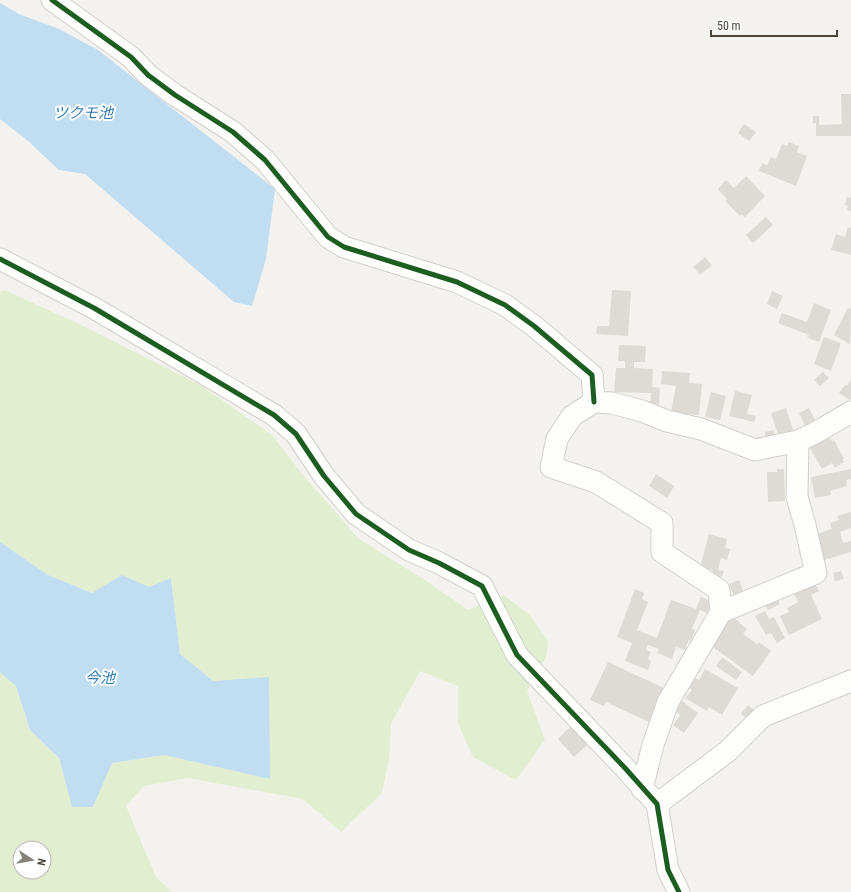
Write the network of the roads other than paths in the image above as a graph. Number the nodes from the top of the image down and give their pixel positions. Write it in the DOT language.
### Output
graph roads {
  1 [pos="52,0"];
  2 [pos="0,259"];
  3 [pos="594,402"];
  4 [pos="851,412"];
  5 [pos="798,441"];
  6 [pos="721,612"];
  7 [pos="851,681"];
  8 [pos="642,789"];
  9 [pos="657,804"];
  10 [pos="679,892"];
  1 -- 3 [label="street"];
  2 -- 8 [label="street"];
  3 -- 5 [label="street"];
  3 -- 6 [label="street"];
  4 -- 5 [label="street"];
  5 -- 6 [label="street"];
  6 -- 8 [label="street"];
  7 -- 9 [label="street"];
  8 -- 9 [label="street"];
  9 -- 10 [label="street"];
}
